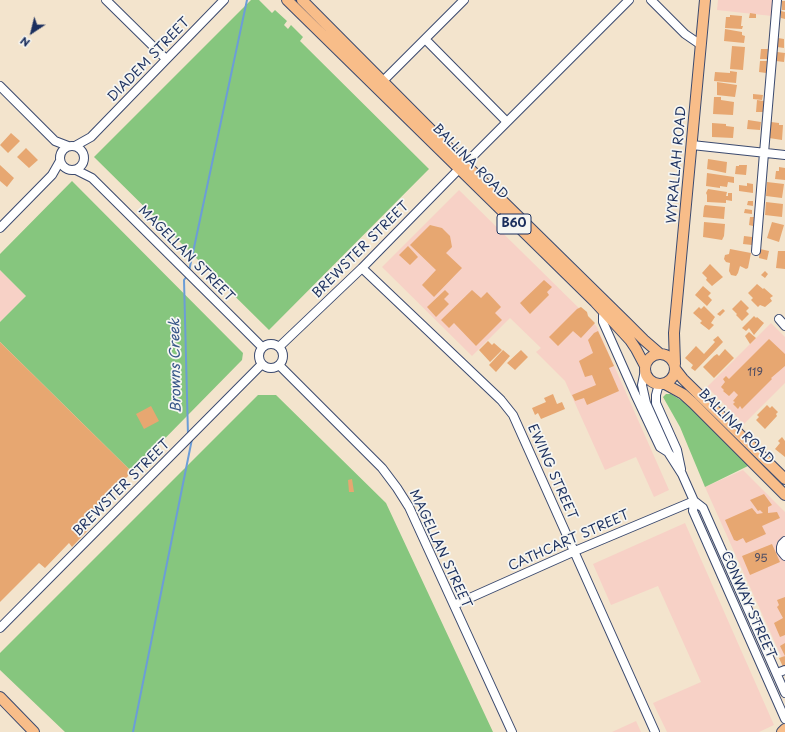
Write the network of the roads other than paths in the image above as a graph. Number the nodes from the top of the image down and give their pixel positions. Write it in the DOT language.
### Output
graph roads {
  1 [pos="106,0"];
  2 [pos="224,0"];
  3 [pos="287,0"];
  4 [pos="302,0"];
  5 [pos="464,0"];
  6 [pos="629,0"];
  7 [pos="651,0"];
  8 [pos="705,0"];
  9 [pos="777,0"];
  10 [pos="425,39"];
  11 [pos="701,45"];
  12 [pos="166,59"];
  13 [pos="382,81"];
  14 [pos="0,86"];
  15 [pos="507,122"];
  16 [pos="91,137"];
  17 [pos="55,141"];
  18 [pos="692,145"];
  19 [pos="71,146"];
  20 [pos="83,152"];
  21 [pos="764,152"];
  22 [pos="785,155"];
  23 [pos="60,157"];
  24 [pos="84,163"];
  25 [pos="462,167"];
  26 [pos="66,169"];
  27 [pos="76,170"];
  28 [pos="52,175"];
  29 [pos="92,178"];
  30 [pos="0,228"];
  31 [pos="756,251"];
  32 [pos="362,268"];
  33 [pos="604,312"];
  34 [pos="778,319"];
  35 [pos="785,326"];
  36 [pos="674,333"];
  37 [pos="279,347"];
  38 [pos="262,348"];
  39 [pos="660,353"];
  40 [pos="262,364"];
  41 [pos="279,365"];
  42 [pos="676,367"];
  43 [pos="645,368"];
  44 [pos="662,384"];
  45 [pos="668,452"];
  46 [pos="682,474"];
  47 [pos="785,479"];
  48 [pos="785,495"];
  49 [pos="694,500"];
  50 [pos="785,541"];
  51 [pos="575,551"];
  52 [pos="785,556"];
  53 [pos="454,605"];
  54 [pos="0,628"];
  55 [pos="785,670"];
  56 [pos="777,673"];
  57 [pos="785,693"];
  58 [pos="0,698"];
  59 [pos="785,719"];
  60 [pos="34,732"];
  61 [pos="512,732"];
  62 [pos="655,732"];
  1 -- 12 [label="street"];
  2 -- 12 [label="street, DIADEM STREET"];
  3 -- 25 [label="main road, BALLINA ROAD / B60"];
  4 -- 13 [label="main road, BALLINA ROAD / B60"];
  5 -- 10 [label="street"];
  6 -- 15 [label="street, BREWSTER STREET"];
  7 -- 11 [label="street"];
  8 -- 11 [label="main road, WYRALLAH ROAD"];
  9 -- 21 [label="street"];
  10 -- 13 [label="street"];
  10 -- 15 [label="street"];
  11 -- 18 [label="main road, WYRALLAH ROAD"];
  12 -- 16 [label="street, DIADEM STREET"];
  13 -- 25 [label="main road, BALLINA ROAD / B60"];
  14 -- 17 [label="street"];
  15 -- 25 [label="street, BREWSTER STREET"];
  16 -- 19 [label="street, DIADEM STREET"];
  16 -- 20 [label="street, DIADEM STREET"];
  17 -- 19 [label="street"];
  17 -- 23 [label="street"];
  18 -- 21 [label="street"];
  18 -- 36 [label="main road, WYRALLAH ROAD"];
  19 -- 20 [label="street"];
  19 -- 23 [label="street"];
  20 -- 24 [label="street"];
  21 -- 22 [label="street"];
  21 -- 31 [label="street"];
  23 -- 26 [label="street"];
  23 -- 28 [label="street"];
  24 -- 27 [label="street"];
  24 -- 29 [label="street, MAGELLAN STREET"];
  25 -- 32 [label="street, BREWSTER STREET"];
  25 -- 33 [label="main road, BALLINA ROAD / B60"];
  25 -- 39 [label="main road, BALLINA ROAD / B60"];
  26 -- 27 [label="street"];
  26 -- 28 [label="street"];
  27 -- 29 [label="street, MAGELLAN STREET"];
  28 -- 30 [label="street"];
  29 -- 38 [label="street, MAGELLAN STREET"];
  32 -- 37 [label="street, BREWSTER STREET"];
  32 -- 51 [label="street, EWING STREET"];
  33 -- 43 [label="main road, BALLINA ROAD / B60"];
  33 -- 45 [label="street"];
  34 -- 35 [label="street"];
  36 -- 39 [label="main road, WYRALLAH ROAD"];
  36 -- 42 [label="main road, WYRALLAH ROAD"];
  37 -- 38 [label="street"];
  37 -- 41 [label="street"];
  38 -- 40 [label="street"];
  39 -- 42 [label="main road, B60"];
  39 -- 43 [label="main road"];
  40 -- 41 [label="street"];
  40 -- 54 [label="street, BREWSTER STREET"];
  41 -- 53 [label="street, MAGELLAN STREET"];
  42 -- 44 [label="main road"];
  42 -- 47 [label="main road, BALLINA ROAD / B60"];
  43 -- 44 [label="main road, B60"];
  43 -- 45 [label="street, CONWAY STREET"];
  44 -- 46 [label="street, CONWAY STREET"];
  44 -- 48 [label="main road, BALLINA ROAD / B60"];
  45 -- 46 [label="street, CONWAY STREET"];
  46 -- 49 [label="street, CONWAY STREET"];
  49 -- 51 [label="street, CATHCART STREET"];
  49 -- 56 [label="street, CONWAY STREET"];
  49 -- 59 [label="street, CONWAY STREET"];
  50 -- 52 [label="street"];
  51 -- 53 [label="street, CATHCART STREET"];
  51 -- 62 [label="street, EWING STREET"];
  53 -- 61 [label="street, MAGELLAN STREET"];
  55 -- 56 [label="street"];
  56 -- 57 [label="street, CONWAY STREET"];
  58 -- 60 [label="main road"];
}
